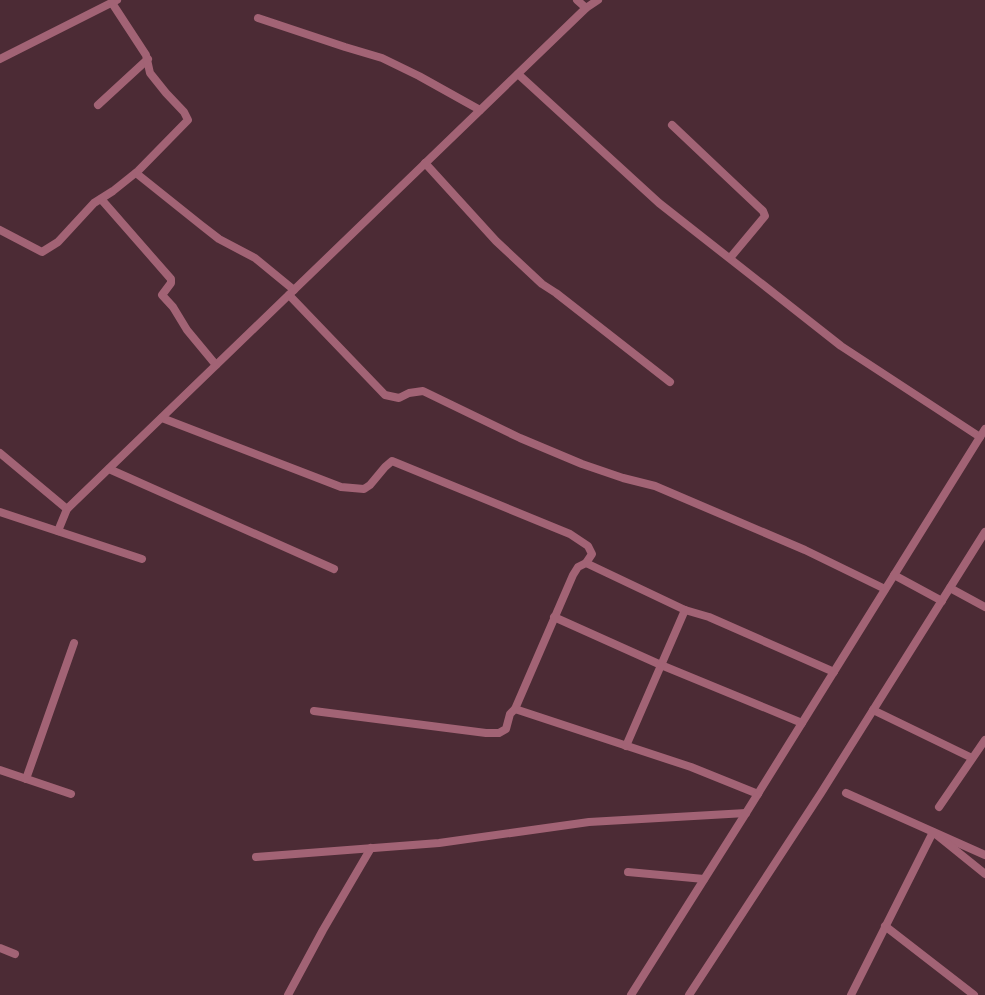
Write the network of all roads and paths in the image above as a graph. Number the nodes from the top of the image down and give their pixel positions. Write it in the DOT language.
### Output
graph roads {
  1 [pos="577,0"];
  2 [pos="598,0"];
  3 [pos="115,2"];
  4 [pos="586,8"];
  5 [pos="258,18"];
  6 [pos="0,59"];
  7 [pos="148,59"];
  8 [pos="518,74"];
  9 [pos="98,105"];
  10 [pos="480,110"];
  11 [pos="672,125"];
  12 [pos="425,163"];
  13 [pos="136,173"];
  14 [pos="101,199"];
  15 [pos="0,230"];
  16 [pos="730,258"];
  17 [pos="291,292"];
  18 [pos="216,365"];
  19 [pos="670,382"];
  20 [pos="162,418"];
  21 [pos="985,428"];
  22 [pos="980,437"];
  23 [pos="0,453"];
  24 [pos="109,469"];
  25 [pos="67,509"];
  26 [pos="0,512"];
  27 [pos="58,531"];
  28 [pos="985,532"];
  29 [pos="142,559"];
  30 [pos="586,563"];
  31 [pos="334,569"];
  32 [pos="894,575"];
  33 [pos="950,588"];
  34 [pos="886,589"];
  35 [pos="942,601"];
  36 [pos="985,607"];
  37 [pos="684,610"];
  38 [pos="554,617"];
  39 [pos="74,643"];
  40 [pos="661,665"];
  41 [pos="834,672"];
  42 [pos="515,709"];
  43 [pos="873,710"];
  44 [pos="314,711"];
  45 [pos="802,723"];
  46 [pos="985,740"];
  47 [pos="626,746"];
  48 [pos="972,758"];
  49 [pos="0,770"];
  50 [pos="26,779"];
  51 [pos="846,793"];
  52 [pos="71,794"];
  53 [pos="758,794"];
  54 [pos="939,807"];
  55 [pos="746,813"];
  56 [pos="933,832"];
  57 [pos="371,848"];
  58 [pos="985,855"];
  59 [pos="256,857"];
  60 [pos="628,872"];
  61 [pos="985,874"];
  62 [pos="704,879"];
  63 [pos="885,926"];
  64 [pos="0,948"];
  65 [pos="15,954"];
  66 [pos="288,995"];
  67 [pos="631,995"];
  68 [pos="689,995"];
  69 [pos="851,995"];
  70 [pos="974,995"];
  1 -- 4 [label="street"];
  2 -- 4 [label="street"];
  3 -- 6 [label="street"];
  3 -- 7 [label="street"];
  4 -- 8 [label="street"];
  5 -- 10 [label="street"];
  7 -- 9 [label="street"];
  7 -- 13 [label="street"];
  8 -- 10 [label="street"];
  8 -- 16 [label="street"];
  10 -- 12 [label="street"];
  11 -- 16 [label="street"];
  12 -- 17 [label="street"];
  12 -- 19 [label="street"];
  13 -- 14 [label="street"];
  13 -- 17 [label="street"];
  14 -- 15 [label="street"];
  14 -- 18 [label="street"];
  16 -- 22 [label="street"];
  17 -- 18 [label="street"];
  17 -- 34 [label="street"];
  18 -- 20 [label="street"];
  20 -- 24 [label="street"];
  20 -- 30 [label="street"];
  21 -- 22 [label="street"];
  22 -- 32 [label="street"];
  23 -- 25 [label="street"];
  24 -- 25 [label="street"];
  24 -- 31 [label="street"];
  25 -- 27 [label="street"];
  26 -- 27 [label="street"];
  27 -- 29 [label="street"];
  28 -- 33 [label="street"];
  30 -- 37 [label="street"];
  30 -- 38 [label="street"];
  32 -- 34 [label="street"];
  32 -- 35 [label="street"];
  33 -- 35 [label="street"];
  33 -- 36 [label="street"];
  34 -- 41 [label="street"];
  35 -- 43 [label="street"];
  37 -- 40 [label="street"];
  37 -- 41 [label="street"];
  38 -- 40 [label="street"];
  38 -- 42 [label="street"];
  39 -- 50 [label="street"];
  40 -- 45 [label="street"];
  40 -- 47 [label="street"];
  41 -- 45 [label="street"];
  42 -- 44 [label="street"];
  42 -- 47 [label="street"];
  43 -- 48 [label="street"];
  43 -- 68 [label="street"];
  45 -- 53 [label="street"];
  46 -- 48 [label="street"];
  47 -- 53 [label="street"];
  48 -- 54 [label="street"];
  49 -- 50 [label="street"];
  50 -- 52 [label="street"];
  51 -- 56 [label="street"];
  53 -- 55 [label="street"];
  55 -- 57 [label="street"];
  55 -- 62 [label="street"];
  56 -- 58 [label="street"];
  56 -- 61 [label="street"];
  56 -- 63 [label="street"];
  57 -- 59 [label="street"];
  57 -- 66 [label="street"];
  60 -- 62 [label="street"];
  62 -- 67 [label="street"];
  63 -- 69 [label="street"];
  63 -- 70 [label="street"];
  64 -- 65 [label="street"];
}
